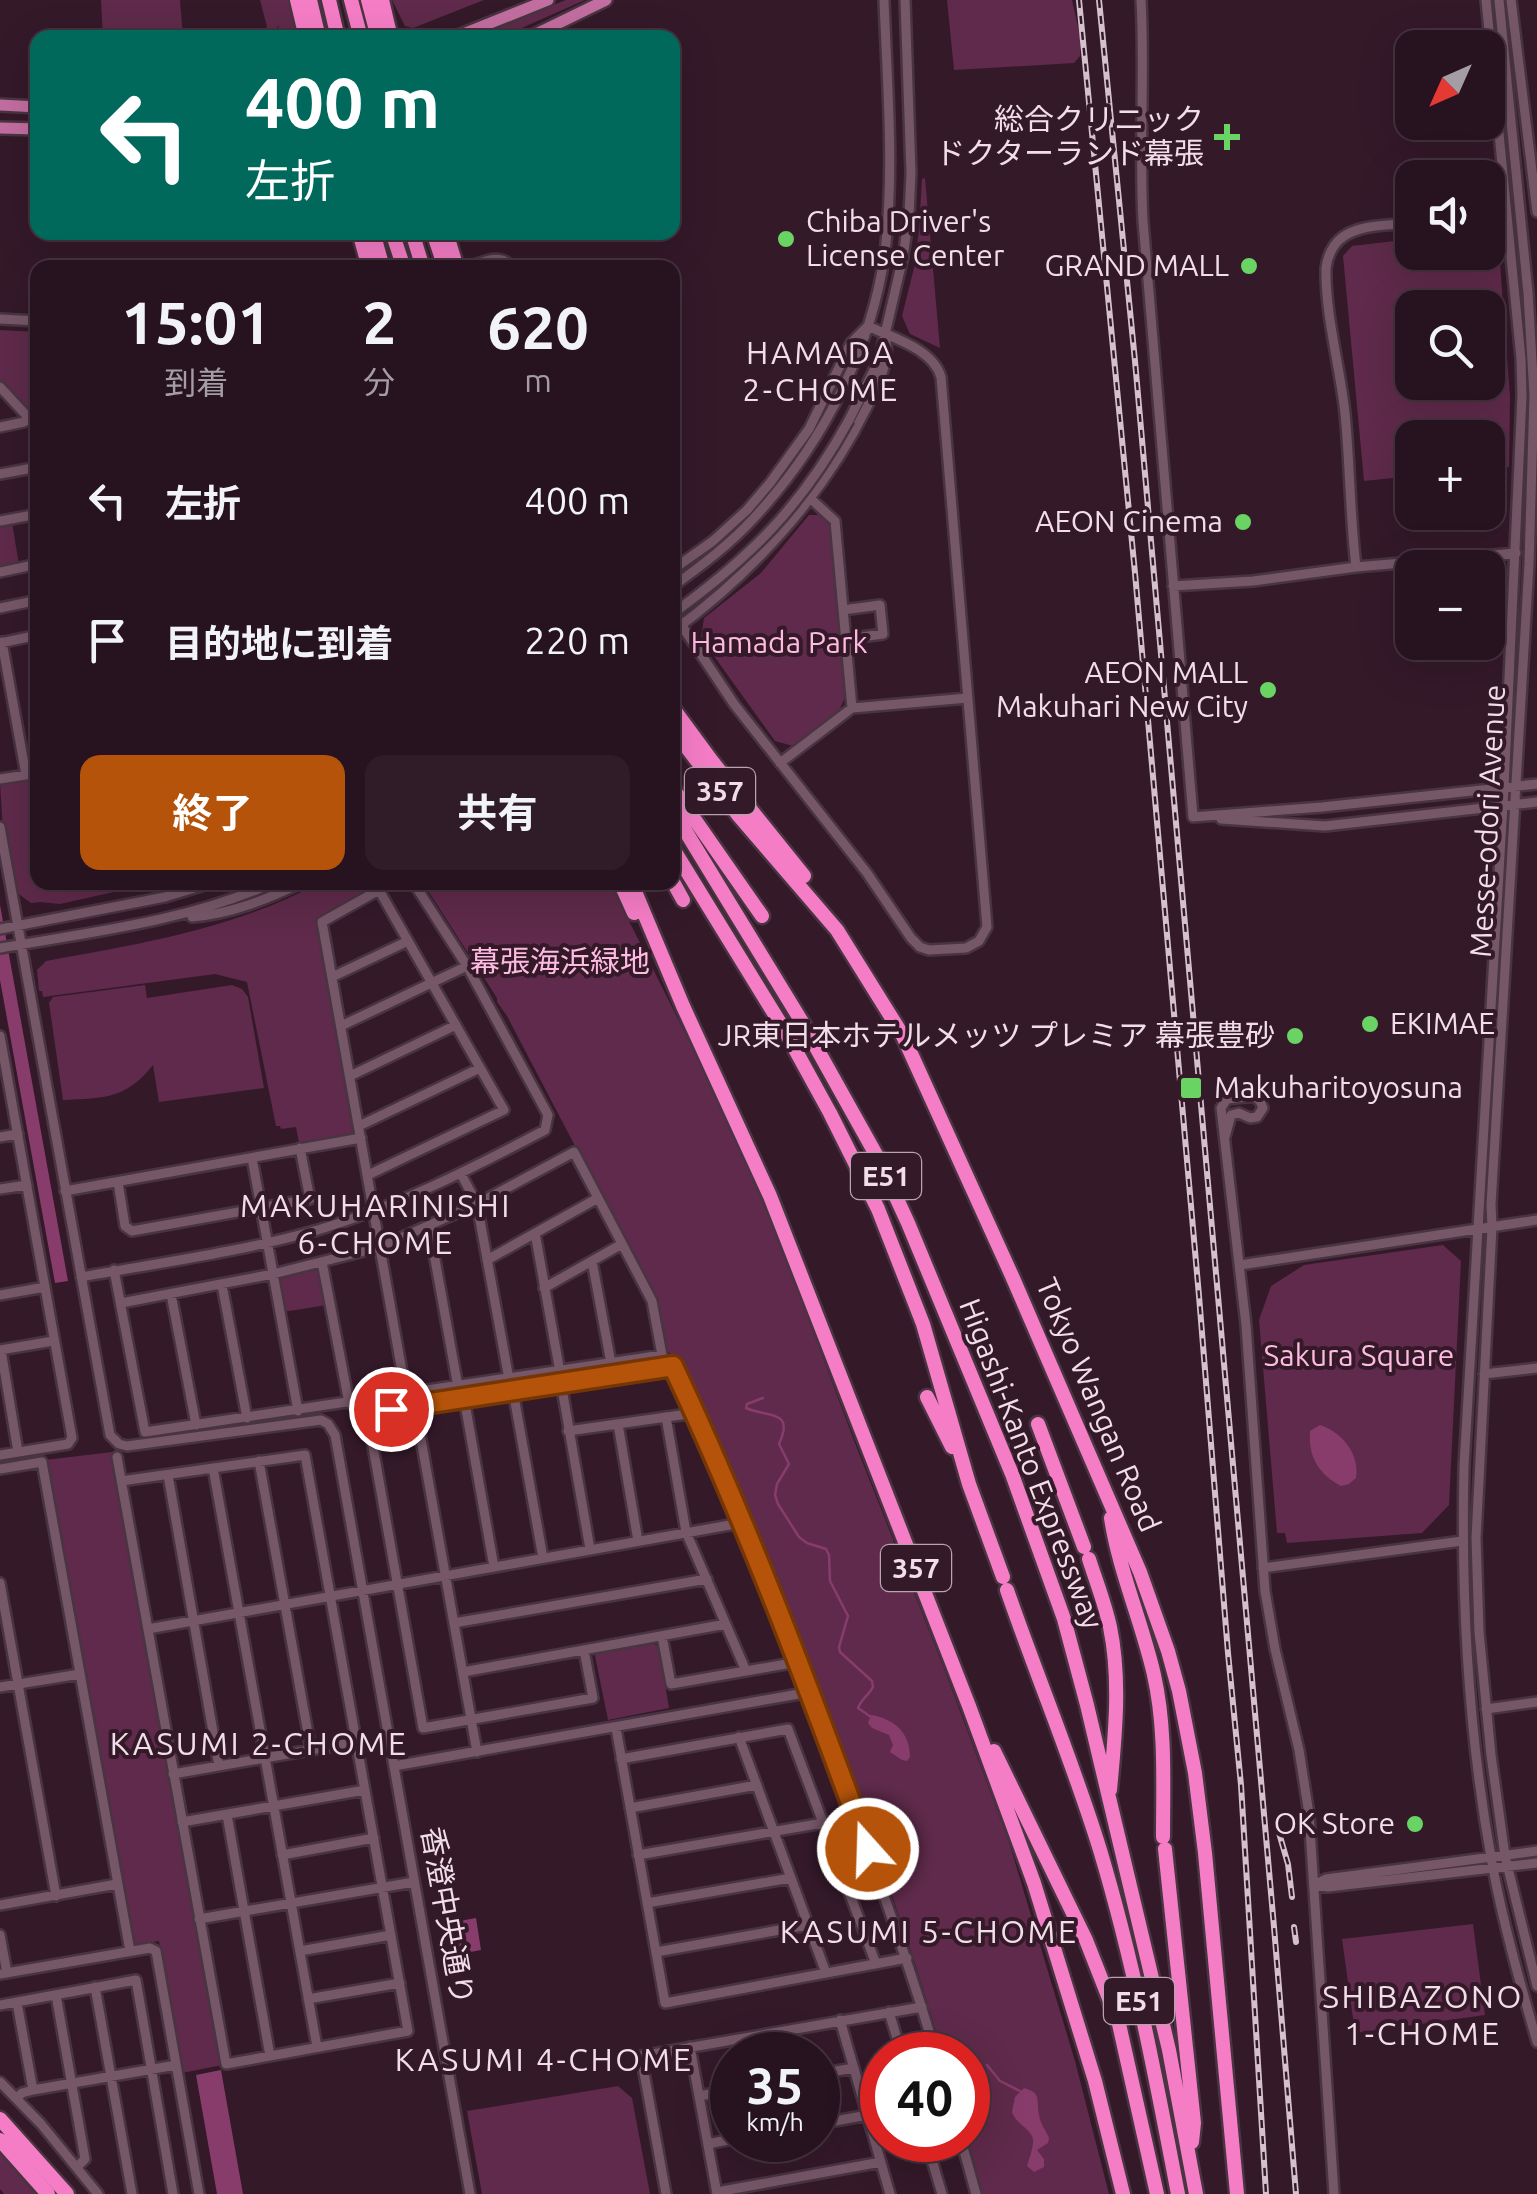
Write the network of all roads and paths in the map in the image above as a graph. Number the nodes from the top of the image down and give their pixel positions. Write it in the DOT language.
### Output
graph roads {
  1 [pos="297,0"];
  2 [pos="310,0"];
  3 [pos="328,0"];
  4 [pos="352,0"];
  5 [pos="368,0"];
  6 [pos="382,0"];
  7 [pos="548,0"];
  8 [pos="606,0"];
  9 [pos="884,0"];
  10 [pos="905,0"];
  11 [pos="1141,0"];
  12 [pos="1486,0"];
  13 [pos="1499,0"];
  14 [pos="1511,0"];
  15 [pos="304,30"];
  16 [pos="317,30"];
  17 [pos="336,30"];
  18 [pos="359,30"];
  19 [pos="376,30"];
  20 [pos="388,30"];
  21 [pos="473,30"];
  22 [pos="544,30"];
  23 [pos="0,105"];
  24 [pos="30,106"];
  25 [pos="0,128"];
  26 [pos="30,130"];
  27 [pos="1537,212"];
  28 [pos="1507,215"];
  29 [pos="1395,225"];
  30 [pos="1533,290"];
  31 [pos="0,318"];
  32 [pos="30,320"];
  33 [pos="868,326"];
  34 [pos="886,334"];
  35 [pos="0,388"];
  36 [pos="28,418"];
  37 [pos="0,426"];
  38 [pos="30,468"];
  39 [pos="0,474"];
  40 [pos="811,499"];
  41 [pos="30,515"];
  42 [pos="0,521"];
  43 [pos="1515,553"];
  44 [pos="1529,553"];
  45 [pos="680,564"];
  46 [pos="30,566"];
  47 [pos="1356,567"];
  48 [pos="0,572"];
  49 [pos="680,581"];
  50 [pos="1173,586"];
  51 [pos="30,602"];
  52 [pos="680,607"];
  53 [pos="0,608"];
  54 [pos="843,610"];
  55 [pos="680,626"];
  56 [pos="680,633"];
  57 [pos="30,637"];
  58 [pos="846,639"];
  59 [pos="1,643"];
  60 [pos="968,698"];
  61 [pos="852,708"];
  62 [pos="680,717"];
  63 [pos="680,739"];
  64 [pos="780,763"];
  65 [pos="30,774"];
  66 [pos="26,775"];
  67 [pos="0,780"];
  68 [pos="1537,784"];
  69 [pos="1510,786"];
  70 [pos="680,798"];
  71 [pos="1537,802"];
  72 [pos="1508,806"];
  73 [pos="1193,817"];
  74 [pos="680,822"];
  75 [pos="0,826"];
  76 [pos="680,860"];
  77 [pos="176,890"];
  78 [pos="190,890"];
  79 [pos="256,890"];
  80 [pos="285,890"];
  81 [pos="418,890"];
  82 [pos="624,890"];
  83 [pos="634,890"];
  84 [pos="678,890"];
  85 [pos="165,898"];
  86 [pos="683,900"];
  87 [pos="762,916"];
  88 [pos="175,918"];
  89 [pos="9,927"];
  90 [pos="408,940"];
  91 [pos="18,945"];
  92 [pos="0,948"];
  93 [pos="663,960"];
  94 [pos="467,966"];
  95 [pos="332,977"];
  96 [pos="432,983"];
  97 [pos="456,1025"];
  98 [pos="341,1026"];
  99 [pos="0,1036"];
  100 [pos="903,1036"];
  101 [pos="480,1068"];
  102 [pos="350,1076"];
  103 [pos="4,1082"];
  104 [pos="359,1126"];
  105 [pos="18,1134"];
  106 [pos="1225,1136"];
  107 [pos="0,1137"];
  108 [pos="361,1138"];
  109 [pos="300,1148"];
  110 [pos="252,1158"];
  111 [pos="461,1174"];
  112 [pos="368,1175"];
  113 [pos="118,1182"];
  114 [pos="27,1185"];
  115 [pos="0,1189"];
  116 [pos="65,1190"];
  117 [pos="598,1198"];
  118 [pos="477,1204"];
  119 [pos="261,1208"];
  120 [pos="374,1211"];
  121 [pos="1537,1220"];
  122 [pos="429,1226"];
  123 [pos="1492,1227"];
  124 [pos="1479,1229"];
  125 [pos="535,1234"];
  126 [pos="267,1242"];
  127 [pos="622,1244"];
  128 [pos="380,1247"];
  129 [pos="487,1260"];
  130 [pos="592,1261"];
  131 [pos="322,1262"];
  132 [pos="1240,1265"];
  133 [pos="114,1270"];
  134 [pos="272,1274"];
  135 [pos="81,1276"];
  136 [pos="222,1284"];
  137 [pos="45,1288"];
  138 [pos="544,1288"];
  139 [pos="171,1294"];
  140 [pos="0,1295"];
  141 [pos="121,1303"];
  142 [pos="54,1341"];
  143 [pos="0,1350"];
  144 [pos="611,1362"];
  145 [pos="1537,1368"];
  146 [pos="1484,1374"];
  147 [pos="560,1377"];
  148 [pos="509,1379"];
  149 [pos="458,1387"];
  150 [pos="513,1391"];
  151 [pos="406,1394"];
  152 [pos="927,1397"];
  153 [pos="464,1398"];
  154 [pos="5,1402"];
  155 [pos="349,1403"];
  156 [pos="415,1406"];
  157 [pos="298,1411"];
  158 [pos="695,1413"];
  159 [pos="666,1417"];
  160 [pos="246,1418"];
  161 [pos="618,1424"];
  162 [pos="1038,1424"];
  163 [pos="196,1425"];
  164 [pos="568,1431"];
  165 [pos="18,1452"];
  166 [pos="0,1455"];
  167 [pos="116,1457"];
  168 [pos="259,1462"];
  169 [pos="213,1468"];
  170 [pos="0,1469"];
  171 [pos="168,1476"];
  172 [pos="121,1481"];
  173 [pos="969,1484"];
  174 [pos="1108,1497"];
  175 [pos="741,1523"];
  176 [pos="686,1532"];
  177 [pos="638,1541"];
  178 [pos="1462,1541"];
  179 [pos="590,1550"];
  180 [pos="543,1558"];
  181 [pos="494,1567"];
  182 [pos="1263,1568"];
  183 [pos="446,1576"];
  184 [pos="706,1579"];
  185 [pos="0,1583"];
  186 [pos="397,1584"];
  187 [pos="364,1590"];
  188 [pos="330,1596"];
  189 [pos="285,1604"];
  190 [pos="239,1612"];
  191 [pos="194,1620"];
  192 [pos="454,1624"];
  193 [pos="726,1624"];
  194 [pos="148,1629"];
  195 [pos="662,1636"];
  196 [pos="584,1650"];
  197 [pos="798,1662"];
  198 [pos="746,1671"];
  199 [pos="463,1672"];
  200 [pos="80,1674"];
  201 [pos="18,1684"];
  202 [pos="0,1687"];
  203 [pos="810,1692"];
  204 [pos="1537,1702"];
  205 [pos="969,1706"];
  206 [pos="1486,1709"];
  207 [pos="471,1720"];
  208 [pos="616,1728"];
  209 [pos="739,1737"];
  210 [pos="356,1742"];
  211 [pos="310,1750"];
  212 [pos="478,1752"];
  213 [pos="265,1758"];
  214 [pos="621,1759"];
  215 [pos="220,1766"];
  216 [pos="394,1766"];
  217 [pos="173,1774"];
  218 [pos="757,1785"];
  219 [pos="365,1790"];
  220 [pos="1109,1802"];
  221 [pos="274,1806"];
  222 [pos="630,1808"];
  223 [pos="228,1814"];
  224 [pos="182,1822"];
  225 [pos="823,1822"];
  226 [pos="774,1831"];
  227 [pos="374,1838"];
  228 [pos="1537,1851"];
  229 [pos="282,1854"];
  230 [pos="638,1855"];
  231 [pos="1506,1861"];
  232 [pos="1537,1863"];
  233 [pos="1492,1864"];
  234 [pos="791,1878"];
  235 [pos="414,1882"];
  236 [pos="118,1884"];
  237 [pos="1314,1885"];
  238 [pos="382,1886"];
  239 [pos="56,1896"];
  240 [pos="291,1903"];
  241 [pos="647,1903"];
  242 [pos="0,1906"];
  243 [pos="245,1911"];
  244 [pos="199,1919"];
  245 [pos="808,1925"];
  246 [pos="0,1935"];
  247 [pos="391,1935"];
  248 [pos="300,1951"];
  249 [pos="130,1952"];
  250 [pos="656,1952"];
  251 [pos="907,1958"];
  252 [pos="876,1964"];
  253 [pos="826,1973"];
  254 [pos="4,1974"];
  255 [pos="400,1983"];
  256 [pos="1537,1986"];
  257 [pos="96,1988"];
  258 [pos="56,1995"];
  259 [pos="308,1999"];
  260 [pos="17,2003"];
  261 [pos="0,2005"];
  262 [pos="922,2007"];
  263 [pos="889,2012"];
  264 [pos="840,2020"];
  265 [pos="895,2032"];
  266 [pos="929,2032"];
  267 [pos="1537,2042"];
  268 [pos="317,2047"];
  269 [pos="690,2047"];
  270 [pos="270,2056"];
  271 [pos="176,2065"];
  272 [pos="854,2068"];
  273 [pos="151,2070"];
  274 [pos="840,2070"];
  275 [pos="112,2077"];
  276 [pos="0,2082"];
  277 [pos="72,2083"];
  278 [pos="860,2088"];
  279 [pos="33,2090"];
  280 [pos="710,2094"];
  281 [pos="699,2096"];
  282 [pos="17,2098"];
  283 [pos="0,2119"];
  284 [pos="0,2140"];
  285 [pos="708,2144"];
  286 [pos="1190,2156"];
  287 [pos="881,2162"];
  288 [pos="933,2162"];
  289 [pos="967,2162"];
  290 [pos="77,2167"];
  291 [pos="717,2193"];
  292 [pos="48,2194"];
  293 [pos="67,2194"];
  294 [pos="98,2194"];
  295 [pos="132,2194"];
  296 [pos="174,2194"];
  297 [pos="199,2194"];
  298 [pos="470,2194"];
  299 [pos="666,2194"];
  300 [pos="890,2194"];
  301 [pos="942,2194"];
  302 [pos="976,2194"];
  303 [pos="1124,2194"];
  304 [pos="1157,2194"];
  305 [pos="1178,2194"];
  306 [pos="1196,2194"];
  307 [pos="1237,2194"];
  308 [pos="1334,2194"];
  1 -- 15 [label="highway"];
  2 -- 16 [label="highway"];
  3 -- 17 [label="highway"];
  4 -- 18 [label="highway"];
  5 -- 19 [label="highway"];
  6 -- 20 [label="highway"];
  7 -- 21 [label="main road"];
  8 -- 22 [label="main road"];
  9 -- 33 [label="street"];
  10 -- 34 [label="street"];
  11 -- 50 [label="street"];
  12 -- 28 [label="street"];
  13 -- 30 [label="street, Messe-odori Avenue"];
  14 -- 27 [label="street"];
  23 -- 24 [label="main road"];
  25 -- 26 [label="main road"];
  28 -- 43 [label="street, Messe-odori Avenue"];
  29 -- 47 [label="street"];
  30 -- 44 [label="street, Messe-odori Avenue"];
  31 -- 32 [label="street"];
  33 -- 34 [label="street"];
  33 -- 45 [label="street"];
  33 -- 49 [label="street"];
  34 -- 40 [label="street"];
  34 -- 52 [label="street, bridge"];
  34 -- 60 [label="street"];
  35 -- 36 [label="street"];
  36 -- 37 [label="street"];
  38 -- 39 [label="street"];
  40 -- 54 [label="street"];
  40 -- 55 [label="street"];
  41 -- 42 [label="street"];
  43 -- 44 [label="street"];
  43 -- 47 [label="street"];
  43 -- 69 [label="street, Messe-odori Avenue"];
  44 -- 69 [label="street, Messe-odori Avenue"];
  46 -- 48 [label="street"];
  47 -- 50 [label="street"];
  50 -- 73 [label="street"];
  51 -- 53 [label="street"];
  54 -- 58 [label="street"];
  54 -- 58 [label="street"];
  56 -- 64 [label="street"];
  57 -- 59 [label="street"];
  58 -- 61 [label="street"];
  59 -- 66 [label="street"];
  60 -- 61 [label="street"];
  60 -- 64 [label="street"];
  61 -- 64 [label="street"];
  62 -- 100 [label="highway, 357"];
  63 -- 100 [label="highway, Tokyo Wangan Road / 357"];
  65 -- 66 [label="street"];
  66 -- 67 [label="street"];
  68 -- 69 [label="street"];
  69 -- 72 [label="street, Messe-odori Avenue"];
  69 -- 73 [label="street"];
  70 -- 87 [label="highway"];
  71 -- 72 [label="street"];
  72 -- 73 [label="street"];
  72 -- 123 [label="street, Messe-odori Avenue"];
  72 -- 124 [label="street, Messe-odori Avenue"];
  74 -- 220 [label="highway, Higashi-Kanto Expressway / E51"];
  75 -- 89 [label="street"];
  76 -- 173 [label="highway, Higashi-Kanto Expressway / E51"];
  77 -- 85 [label="street"];
  78 -- 85 [label="street"];
  79 -- 88 [label="street"];
  80 -- 88 [label="street"];
  81 -- 94 [label="street"];
  82 -- 93 [label="highway"];
  83 -- 93 [label="highway, 357"];
  84 -- 86 [label="highway"];
  85 -- 89 [label="street"];
  88 -- 91 [label="street"];
  89 -- 91 [label="street"];
  90 -- 95 [label="street"];
  90 -- 95 [label="street"];
  90 -- 96 [label="street"];
  91 -- 92 [label="street"];
  91 -- 116 [label="street"];
  93 -- 205 [label="highway, 357"];
  94 -- 96 [label="street"];
  94 -- 111 [label="street"];
  95 -- 98 [label="street"];
  96 -- 97 [label="street"];
  96 -- 98 [label="street"];
  97 -- 101 [label="street"];
  97 -- 102 [label="street"];
  98 -- 102 [label="street"];
  99 -- 103 [label="street"];
  100 -- 174 [label="highway, Tokyo Wangan Road / 357"];
  101 -- 104 [label="street"];
  101 -- 112 [label="street"];
  102 -- 104 [label="street"];
  103 -- 105 [label="street"];
  104 -- 108 [label="street"];
  105 -- 107 [label="street"];
  105 -- 114 [label="street"];
  106 -- 106 [label="street"];
  106 -- 132 [label="street"];
  108 -- 109 [label="street"];
  108 -- 112 [label="street"];
  109 -- 110 [label="street"];
  109 -- 119 [label="street"];
  110 -- 113 [label="street"];
  110 -- 119 [label="street"];
  111 -- 118 [label="street"];
  111 -- 120 [label="street"];
  112 -- 120 [label="street"];
  113 -- 116 [label="street"];
  113 -- 119 [label="street"];
  114 -- 115 [label="street"];
  114 -- 137 [label="street"];
  116 -- 135 [label="street"];
  117 -- 118 [label="street"];
  117 -- 125 [label="street"];
  117 -- 127 [label="street"];
  118 -- 122 [label="street"];
  118 -- 129 [label="street"];
  119 -- 126 [label="street"];
  120 -- 126 [label="street"];
  120 -- 128 [label="street"];
  121 -- 123 [label="street"];
  122 -- 128 [label="street"];
  122 -- 149 [label="street"];
  123 -- 124 [label="street"];
  123 -- 146 [label="street, Messe-odori Avenue"];
  124 -- 132 [label="street"];
  124 -- 178 [label="street, Messe-odori Avenue"];
  125 -- 129 [label="street"];
  125 -- 138 [label="street"];
  126 -- 133 [label="street"];
  126 -- 134 [label="street"];
  127 -- 130 [label="street"];
  127 -- 144 [label="street"];
  128 -- 131 [label="street"];
  128 -- 151 [label="street"];
  129 -- 148 [label="street"];
  130 -- 138 [label="street"];
  130 -- 144 [label="street"];
  131 -- 134 [label="street"];
  131 -- 155 [label="street"];
  132 -- 182 [label="street"];
  133 -- 135 [label="street"];
  133 -- 141 [label="street"];
  134 -- 136 [label="street"];
  134 -- 157 [label="street"];
  135 -- 187 [label="street, 香澄中央通り"];
  136 -- 139 [label="street"];
  136 -- 160 [label="street"];
  137 -- 140 [label="street"];
  137 -- 142 [label="street"];
  138 -- 147 [label="street"];
  139 -- 141 [label="street"];
  139 -- 163 [label="street"];
  141 -- 163 [label="street"];
  142 -- 143 [label="street"];
  142 -- 165 [label="street"];
  143 -- 154 [label="street"];
  144 -- 147 [label="street"];
  145 -- 146 [label="street"];
  146 -- 206 [label="street, Messe-odori Avenue"];
  147 -- 148 [label="street"];
  147 -- 150 [label="street"];
  147 -- 158 [label="street"];
  147 -- 164 [label="street"];
  148 -- 149 [label="street"];
  149 -- 151 [label="street"];
  150 -- 153 [label="street"];
  150 -- 180 [label="street"];
  151 -- 155 [label="street"];
  152 -- 173 [label="highway"];
  153 -- 156 [label="street"];
  153 -- 181 [label="street"];
  154 -- 165 [label="street"];
  155 -- 157 [label="street"];
  156 -- 183 [label="street"];
  156 -- 186 [label="street"];
  157 -- 160 [label="street"];
  158 -- 159 [label="street"];
  158 -- 175 [label="street"];
  159 -- 161 [label="street"];
  159 -- 176 [label="street"];
  160 -- 163 [label="street"];
  161 -- 164 [label="street"];
  161 -- 177 [label="street"];
  162 -- 220 [label="highway"];
  164 -- 179 [label="street"];
  165 -- 166 [label="street"];
  167 -- 172 [label="street"];
  168 -- 169 [label="street"];
  168 -- 188 [label="street"];
  168 -- 189 [label="street"];
  169 -- 171 [label="street"];
  169 -- 190 [label="street"];
  170 -- 200 [label="street"];
  171 -- 172 [label="street"];
  171 -- 191 [label="street"];
  172 -- 194 [label="street"];
  173 -- 305 [label="highway, Higashi-Kanto Expressway / E51"];
  174 -- 286 [label="highway"];
  174 -- 307 [label="highway, Tokyo Wangan Road / 357"];
  175 -- 176 [label="street"];
  175 -- 197 [label="street"];
  176 -- 177 [label="street"];
  176 -- 184 [label="street"];
  177 -- 179 [label="street"];
  178 -- 182 [label="street"];
  178 -- 233 [label="street, Messe-odori Avenue"];
  179 -- 180 [label="street"];
  180 -- 181 [label="street"];
  181 -- 183 [label="street"];
  182 -- 237 [label="street"];
  183 -- 186 [label="street"];
  183 -- 192 [label="street"];
  184 -- 192 [label="street"];
  184 -- 193 [label="street"];
  185 -- 201 [label="street"];
  186 -- 187 [label="street"];
  186 -- 207 [label="street"];
  187 -- 188 [label="street"];
  187 -- 216 [label="street, 香澄中央通り"];
  188 -- 189 [label="street"];
  188 -- 210 [label="street"];
  189 -- 190 [label="street"];
  189 -- 211 [label="street"];
  190 -- 191 [label="street"];
  190 -- 213 [label="street"];
  191 -- 194 [label="street"];
  191 -- 215 [label="street"];
  192 -- 199 [label="street"];
  193 -- 195 [label="street"];
  193 -- 198 [label="street"];
  194 -- 217 [label="street"];
  195 -- 196 [label="street"];
  195 -- 198 [label="street"];
  196 -- 199 [label="street"];
  196 -- 207 [label="street"];
  197 -- 198 [label="street"];
  197 -- 203 [label="street"];
  199 -- 207 [label="street"];
  200 -- 201 [label="street"];
  200 -- 236 [label="street"];
  201 -- 202 [label="street"];
  201 -- 239 [label="street"];
  203 -- 208 [label="street"];
  203 -- 251 [label="street"];
  204 -- 206 [label="street"];
  205 -- 303 [label="highway, 357"];
  205 -- 304 [label="highway"];
  206 -- 231 [label="street, Messe-odori Avenue"];
  207 -- 212 [label="street"];
  208 -- 212 [label="street"];
  208 -- 214 [label="street"];
  209 -- 214 [label="street"];
  209 -- 218 [label="street"];
  209 -- 225 [label="street"];
  210 -- 211 [label="street"];
  210 -- 219 [label="street"];
  211 -- 213 [label="street"];
  212 -- 216 [label="street"];
  213 -- 215 [label="street"];
  213 -- 221 [label="street"];
  214 -- 222 [label="street"];
  215 -- 217 [label="street"];
  216 -- 235 [label="street, 香澄中央通り"];
  217 -- 224 [label="street"];
  218 -- 222 [label="street"];
  218 -- 226 [label="street"];
  219 -- 221 [label="street"];
  219 -- 227 [label="street"];
  220 -- 286 [label="highway, Higashi-Kanto Expressway / E51"];
  221 -- 223 [label="street"];
  221 -- 229 [label="street"];
  222 -- 230 [label="street"];
  223 -- 224 [label="street"];
  223 -- 243 [label="street"];
  224 -- 244 [label="street"];
  225 -- 226 [label="street"];
  225 -- 252 [label="street"];
  226 -- 230 [label="street"];
  226 -- 234 [label="street"];
  227 -- 229 [label="street"];
  227 -- 238 [label="street"];
  228 -- 231 [label="street"];
  229 -- 240 [label="street"];
  230 -- 241 [label="street"];
  231 -- 232 [label="street"];
  231 -- 233 [label="street"];
  231 -- 256 [label="street, Messe-odori Avenue"];
  233 -- 237 [label="street"];
  233 -- 267 [label="street, Messe-odori Avenue"];
  234 -- 241 [label="street"];
  234 -- 245 [label="street"];
  235 -- 238 [label="street"];
  235 -- 298 [label="street, 香澄中央通り"];
  236 -- 239 [label="street"];
  236 -- 249 [label="street"];
  237 -- 308 [label="street"];
  238 -- 240 [label="street"];
  238 -- 247 [label="street"];
  239 -- 242 [label="street"];
  240 -- 243 [label="street"];
  240 -- 248 [label="street"];
  241 -- 250 [label="street"];
  243 -- 244 [label="street"];
  243 -- 270 [label="street"];
  244 -- 270 [label="street"];
  245 -- 250 [label="street"];
  245 -- 253 [label="street"];
  246 -- 254 [label="street"];
  247 -- 248 [label="street"];
  247 -- 255 [label="street"];
  248 -- 259 [label="street"];
  249 -- 254 [label="street"];
  249 -- 271 [label="street"];
  250 -- 253 [label="street"];
  251 -- 252 [label="street"];
  251 -- 262 [label="street"];
  252 -- 253 [label="street"];
  255 -- 259 [label="street"];
  255 -- 268 [label="street"];
  257 -- 258 [label="street"];
  257 -- 273 [label="street"];
  257 -- 275 [label="street"];
  258 -- 260 [label="street"];
  258 -- 277 [label="street"];
  259 -- 268 [label="street"];
  260 -- 261 [label="street"];
  260 -- 279 [label="street"];
  262 -- 263 [label="street"];
  262 -- 266 [label="street"];
  263 -- 264 [label="street"];
  263 -- 265 [label="street"];
  264 -- 269 [label="street"];
  264 -- 272 [label="street"];
  268 -- 270 [label="street"];
  269 -- 281 [label="street"];
  269 -- 299 [label="street"];
  271 -- 273 [label="street"];
  271 -- 297 [label="street"];
  272 -- 274 [label="street"];
  272 -- 278 [label="street"];
  273 -- 275 [label="street"];
  273 -- 296 [label="street"];
  275 -- 277 [label="street"];
  275 -- 295 [label="street"];
  276 -- 282 [label="street"];
  277 -- 279 [label="street"];
  277 -- 290 [label="street"];
  279 -- 282 [label="street"];
  280 -- 281 [label="street"];
  281 -- 285 [label="street"];
  282 -- 290 [label="street"];
  283 -- 293 [label="highway"];
  284 -- 292 [label="highway"];
  285 -- 291 [label="street"];
  286 -- 306 [label="highway, Higashi-Kanto Expressway / E51"];
  287 -- 291 [label="street"];
  287 -- 300 [label="street"];
  288 -- 301 [label="street"];
  289 -- 302 [label="street"];
  290 -- 294 [label="street"];
}
